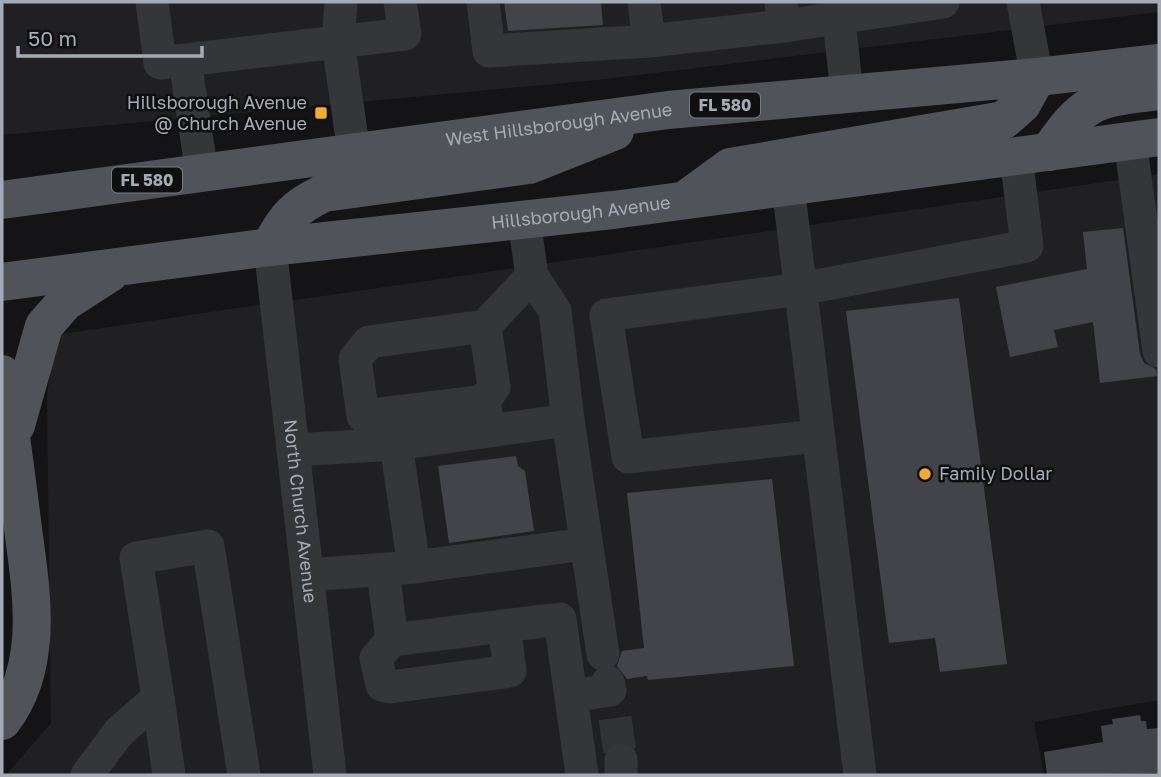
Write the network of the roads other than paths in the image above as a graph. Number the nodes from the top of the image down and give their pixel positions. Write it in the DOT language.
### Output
graph roads {
  1 [pos="152,2"];
  2 [pos="341,2"];
  3 [pos="400,2"];
  4 [pos="483,2"];
  5 [pos="644,2"];
  6 [pos="943,2"];
  7 [pos="1023,2"];
  8 [pos="874,7"];
  9 [pos="837,9"];
  10 [pos="782,14"];
  11 [pos="649,41"];
  12 [pos="338,42"];
  13 [pos="185,61"];
  14 [pos="1159,62"];
  15 [pos="1037,77"];
  16 [pos="1159,91"];
  17 [pos="847,94"];
  18 [pos="668,110"];
  19 [pos="1145,139"];
  20 [pos="354,152"];
  21 [pos="1032,154"];
  22 [pos="202,173"];
  23 [pos="788,186"];
  24 [pos="2,200"];
  25 [pos="684,200"];
  26 [pos="524,220"];
  27 [pos="270,247"];
  28 [pos="119,267"];
  29 [pos="532,276"];
  30 [pos="2,282"];
  31 [pos="800,289"];
  32 [pos="485,326"];
  33 [pos="1159,351"];
  34 [pos="2,374"];
  35 [pos="486,416"];
  36 [pos="568,420"];
  37 [pos="413,431"];
  38 [pos="818,436"];
  39 [pos="12,440"];
  40 [pos="293,450"];
  41 [pos="585,544"];
  42 [pos="399,569"];
  43 [pos="308,575"];
  44 [pos="595,614"];
  45 [pos="560,619"];
  46 [pos="492,628"];
  47 [pos="393,640"];
  48 [pos="571,696"];
  49 [pos="158,698"];
  50 [pos="2,721"];
  51 [pos="87,775"];
  52 [pos="169,775"];
  53 [pos="244,775"];
  54 [pos="330,775"];
  55 [pos="582,775"];
  56 [pos="860,775"];
  1 -- 13 [label="street"];
  2 -- 12 [label="street"];
  3 -- 12 [label="street"];
  4 -- 11 [label="street"];
  5 -- 11 [label="street"];
  6 -- 8 [label="street"];
  7 -- 15 [label="street"];
  8 -- 9 [label="street"];
  9 -- 10 [label="street"];
  9 -- 17 [label="street"];
  10 -- 11 [label="street"];
  12 -- 13 [label="street"];
  12 -- 20 [label="street"];
  13 -- 22 [label="street"];
  14 -- 15 [label="main road, West Hillsborough Avenue / FL 580"];
  15 -- 17 [label="main road, West Hillsborough Avenue / FL 580"];
  15 -- 25 [label="main road"];
  16 -- 21 [label="main road"];
  17 -- 18 [label="main road, West Hillsborough Avenue / FL 580"];
  18 -- 20 [label="main road, West Hillsborough Avenue / FL 580"];
  18 -- 27 [label="main road"];
  19 -- 21 [label="main road, Hillsborough Avenue"];
  19 -- 33 [label="street"];
  20 -- 22 [label="main road, West Hillsborough Avenue / FL 580"];
  21 -- 23 [label="main road, Hillsborough Avenue"];
  21 -- 31 [label="street"];
  22 -- 24 [label="main road, West Hillsborough Avenue / FL 580"];
  23 -- 25 [label="main road, Hillsborough Avenue"];
  23 -- 31 [label="street"];
  25 -- 26 [label="main road, Hillsborough Avenue"];
  26 -- 27 [label="main road, Hillsborough Avenue"];
  26 -- 29 [label="street"];
  27 -- 28 [label="main road, Hillsborough Avenue"];
  27 -- 40 [label="street, North Church Avenue"];
  28 -- 30 [label="main road, Hillsborough Avenue"];
  28 -- 39 [label="main road"];
  29 -- 32 [label="street"];
  29 -- 36 [label="street"];
  31 -- 38 [label="street"];
  31 -- 38 [label="street"];
  32 -- 35 [label="street"];
  32 -- 37 [label="street"];
  34 -- 39 [label="main road"];
  35 -- 36 [label="street"];
  35 -- 37 [label="street"];
  36 -- 41 [label="street"];
  37 -- 40 [label="street"];
  37 -- 42 [label="street"];
  38 -- 56 [label="street"];
  39 -- 50 [label="main road"];
  40 -- 43 [label="street, North Church Avenue"];
  41 -- 42 [label="street"];
  41 -- 44 [label="street"];
  42 -- 43 [label="street"];
  42 -- 47 [label="street"];
  43 -- 54 [label="street, North Church Avenue"];
  44 -- 45 [label="street"];
  44 -- 48 [label="street"];
  45 -- 46 [label="street"];
  45 -- 48 [label="street"];
  46 -- 47 [label="street"];
  46 -- 47 [label="street"];
  48 -- 55 [label="street"];
  49 -- 51 [label="street"];
  49 -- 52 [label="street"];
  49 -- 53 [label="street"];
}
